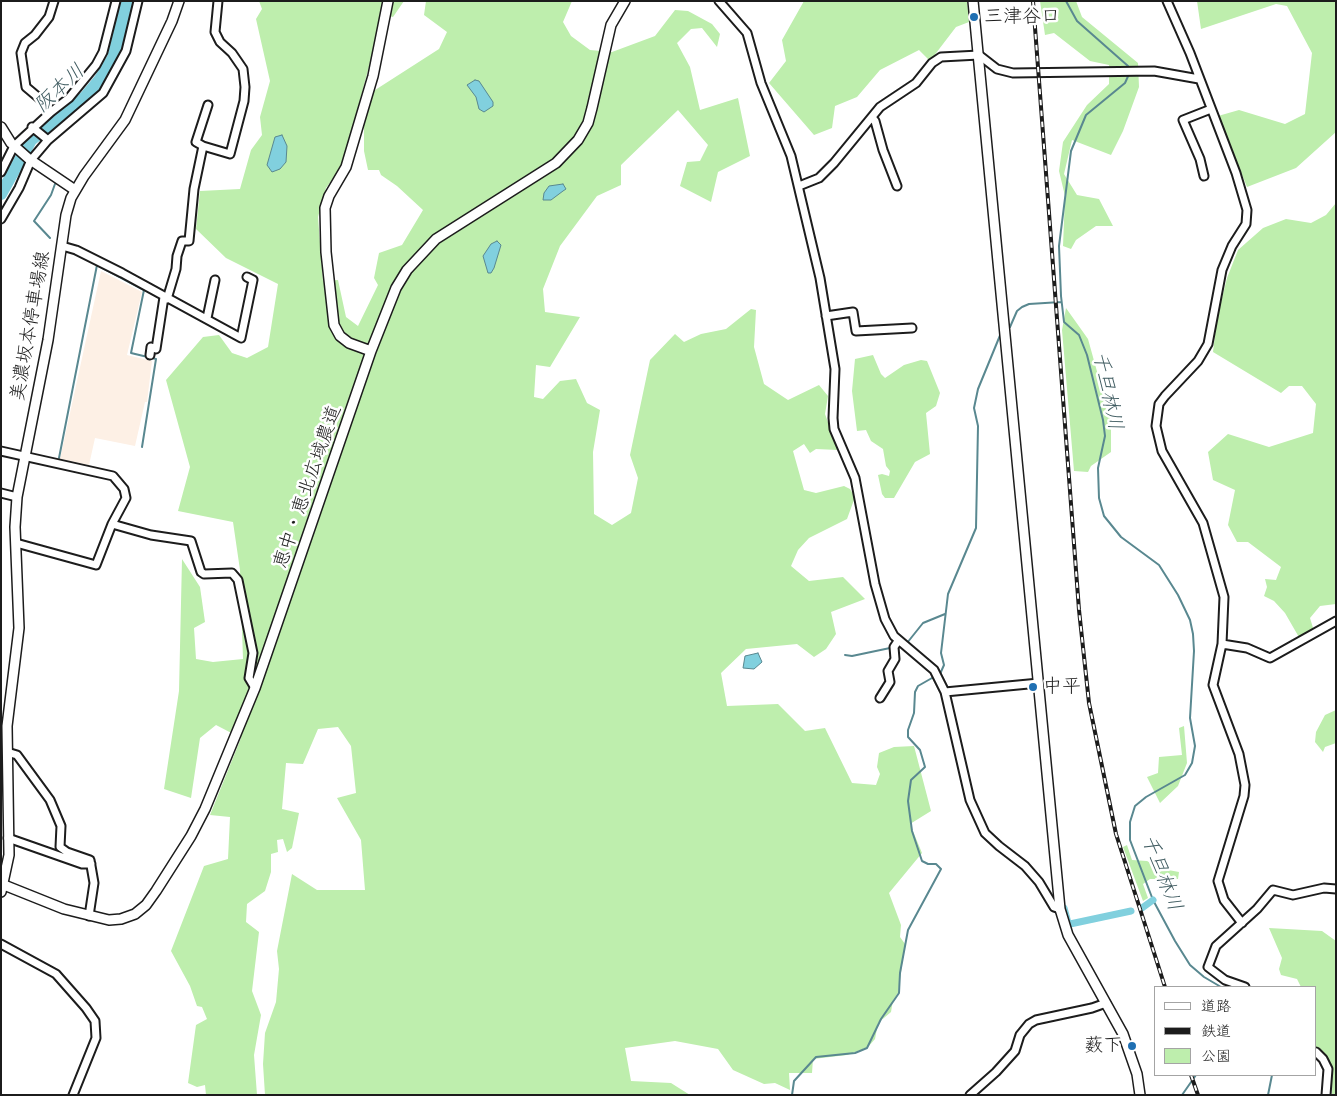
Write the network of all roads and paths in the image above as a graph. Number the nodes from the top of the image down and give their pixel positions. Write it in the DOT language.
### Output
graph roads {
  1 [pos="54,1"];
  2 [pos="116,1"];
  3 [pos="138,1"];
  4 [pos="179,1"];
  5 [pos="218,1"];
  6 [pos="388,1"];
  7 [pos="625,1"];
  8 [pos="720,1"];
  9 [pos="973,1"];
  10 [pos="1167,1"];
  11 [pos="979,55"];
  12 [pos="1199,79"];
  13 [pos="208,105"];
  14 [pos="1211,109"];
  15 [pos="51,112"];
  16 [pos="872,117"];
  17 [pos="1,127"];
  18 [pos="32,127"];
  19 [pos="48,140"];
  20 [pos="203,146"];
  21 [pos="15,147"];
  22 [pos="30,159"];
  23 [pos="1,172"];
  24 [pos="1204,176"];
  25 [pos="799,186"];
  26 [pos="897,186"];
  27 [pos="76,190"];
  28 [pos="1,219"];
  29 [pos="62,246"];
  30 [pos="247,277"];
  31 [pos="215,280"];
  32 [pos="165,298"];
  33 [pos="826,316"];
  34 [pos="207,318"];
  35 [pos="912,328"];
  36 [pos="371,351"];
  37 [pos="150,355"];
  38 [pos="1,451"];
  39 [pos="24,455"];
  40 [pos="1,494"];
  41 [pos="16,497"];
  42 [pos="112,524"];
  43 [pos="16,543"];
  44 [pos="1336,622"];
  45 [pos="898,640"];
  46 [pos="1222,644"];
  47 [pos="1039,682"];
  48 [pos="255,688"];
  49 [pos="946,692"];
  50 [pos="880,698"];
  51 [pos="7,752"];
  52 [pos="8,838"];
  53 [pos="91,864"];
  54 [pos="1336,888"];
  55 [pos="2,889"];
  56 [pos="1060,909"];
  57 [pos="89,916"];
  58 [pos="1242,923"];
  59 [pos="1,944"];
  60 [pos="1242,986"];
  61 [pos="1106,1003"];
  62 [pos="1317,1053"];
  63 [pos="73,1095"];
  64 [pos="970,1095"];
  65 [pos="1140,1095"];
  66 [pos="1326,1095"];
  1 -- 15 [label="street"];
  2 -- 15 [label="street"];
  3 -- 19 [label="street"];
  4 -- 27 [label="street, 美濃坂本停車場線"];
  5 -- 20 [label="street"];
  6 -- 36 [label="street"];
  7 -- 36 [label="street, 恵中・恵北広域農道"];
  8 -- 25 [label="street"];
  9 -- 11 [label="street"];
  10 -- 12 [label="street"];
  11 -- 12 [label="street"];
  11 -- 16 [label="street"];
  11 -- 47 [label="street"];
  12 -- 14 [label="street"];
  13 -- 20 [label="street"];
  14 -- 24 [label="street"];
  14 -- 46 [label="street"];
  15 -- 18 [label="street"];
  16 -- 25 [label="street"];
  16 -- 26 [label="street"];
  17 -- 21 [label="street"];
  18 -- 19 [label="street"];
  18 -- 21 [label="street"];
  19 -- 22 [label="street"];
  20 -- 32 [label="street"];
  21 -- 22 [label="street"];
  21 -- 23 [label="street"];
  22 -- 27 [label="street"];
  22 -- 28 [label="street"];
  25 -- 33 [label="street"];
  27 -- 29 [label="street, 美濃坂本停車場線"];
  29 -- 32 [label="street"];
  29 -- 39 [label="street, 美濃坂本停車場線"];
  30 -- 34 [label="street"];
  31 -- 34 [label="street"];
  32 -- 34 [label="street"];
  32 -- 37 [label="street"];
  33 -- 35 [label="street"];
  33 -- 45 [label="street"];
  36 -- 48 [label="street, 恵中・恵北広域農道"];
  38 -- 39 [label="street"];
  39 -- 41 [label="street, 美濃坂本停車場線"];
  39 -- 42 [label="street"];
  40 -- 41 [label="street"];
  41 -- 43 [label="street, 美濃坂本停車場線"];
  42 -- 43 [label="street"];
  42 -- 48 [label="street"];
  43 -- 51 [label="street, 美濃坂本停車場線"];
  44 -- 46 [label="street"];
  45 -- 49 [label="street"];
  45 -- 50 [label="street"];
  46 -- 58 [label="street"];
  47 -- 49 [label="street"];
  47 -- 56 [label="street"];
  48 -- 57 [label="street, 恵中・恵北広域農道"];
  49 -- 56 [label="street"];
  51 -- 52 [label="street, 美濃坂本停車場線"];
  51 -- 53 [label="street"];
  52 -- 53 [label="street"];
  52 -- 55 [label="street, 美濃坂本停車場線"];
  53 -- 57 [label="street"];
  54 -- 58 [label="street"];
  55 -- 57 [label="street, 恵中・恵北広域農道"];
  56 -- 61 [label="street"];
  58 -- 60 [label="street"];
  59 -- 63 [label="street"];
  61 -- 64 [label="street"];
  61 -- 65 [label="street"];
  62 -- 66 [label="street"];
}
